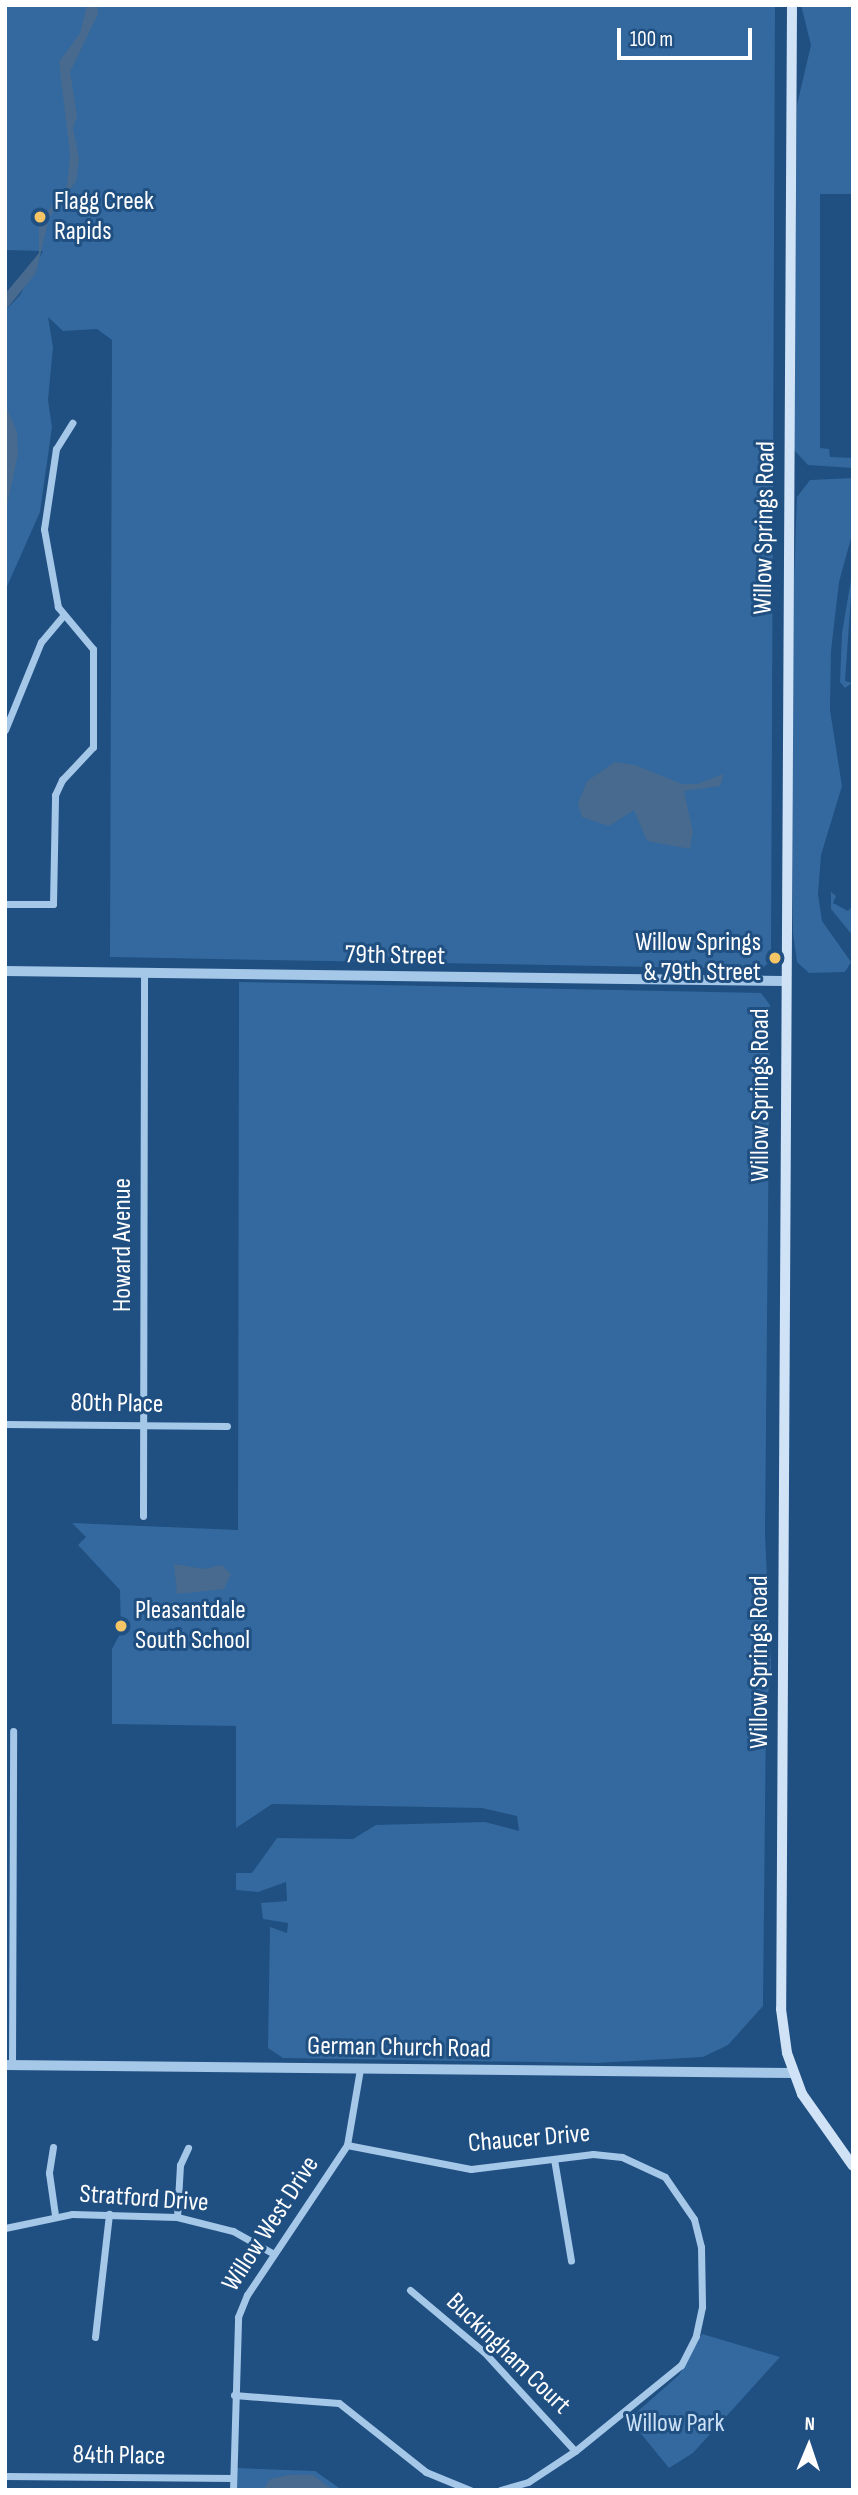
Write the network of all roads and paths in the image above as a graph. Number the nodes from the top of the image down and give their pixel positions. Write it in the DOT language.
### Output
graph roads {
  1 [pos="793,5"];
  2 [pos="72,423"];
  3 [pos="63,615"];
  4 [pos="5,730"];
  5 [pos="5,904"];
  6 [pos="5,971"];
  7 [pos="144,975"];
  8 [pos="783,981"];
  9 [pos="5,1423"];
  10 [pos="143,1425"];
  11 [pos="227,1426"];
  12 [pos="143,1516"];
  13 [pos="13,1731"];
  14 [pos="8,2066"];
  15 [pos="360,2069"];
  16 [pos="793,2073"];
  17 [pos="347,2146"];
  18 [pos="53,2147"];
  19 [pos="188,2148"];
  20 [pos="554,2159"];
  21 [pos="853,2166"];
  22 [pos="109,2214"];
  23 [pos="55,2215"];
  24 [pos="177,2217"];
  25 [pos="5,2228"];
  26 [pos="274,2254"];
  27 [pos="571,2261"];
  28 [pos="410,2290"];
  29 [pos="95,2337"];
  30 [pos="233,2395"];
  31 [pos="575,2451"];
  32 [pos="5,2476"];
  33 [pos="233,2478"];
  34 [pos="233,2490"];
  35 [pos="470,2490"];
  36 [pos="500,2490"];
  1 -- 8 [label="main road, Willow Springs Road"];
  2 -- 3 [label="street"];
  3 -- 4 [label="street"];
  3 -- 5 [label="street"];
  6 -- 7 [label="street, 79th Street"];
  7 -- 8 [label="street, 79th Street"];
  7 -- 10 [label="street, Howard Avenue"];
  8 -- 16 [label="main road, Willow Springs Road"];
  9 -- 10 [label="street, 80th Place"];
  10 -- 11 [label="street, 80th Place"];
  10 -- 12 [label="street, Howard Avenue"];
  13 -- 14 [label="street"];
  14 -- 15 [label="street, German Church Road"];
  15 -- 16 [label="street, German Church Road"];
  15 -- 17 [label="street, Willow West Drive"];
  16 -- 21 [label="main road, Willow Springs Road"];
  17 -- 20 [label="street, Chaucer Drive"];
  17 -- 26 [label="street, Willow West Drive"];
  18 -- 23 [label="street"];
  19 -- 24 [label="street"];
  20 -- 27 [label="street"];
  20 -- 31 [label="street, Chaucer Drive"];
  22 -- 23 [label="street, Stratford Drive"];
  22 -- 24 [label="street, Stratford Drive"];
  22 -- 29 [label="street"];
  23 -- 25 [label="street, Stratford Drive"];
  24 -- 26 [label="street, Stratford Drive"];
  26 -- 30 [label="street, Willow West Drive"];
  28 -- 31 [label="street, Buckingham Court"];
  30 -- 33 [label="street, Willow West Drive"];
  30 -- 35 [label="street"];
  31 -- 36 [label="street, Chaucer Drive"];
  32 -- 33 [label="street, 84th Place"];
  33 -- 34 [label="street, Willow West Drive"];
}
